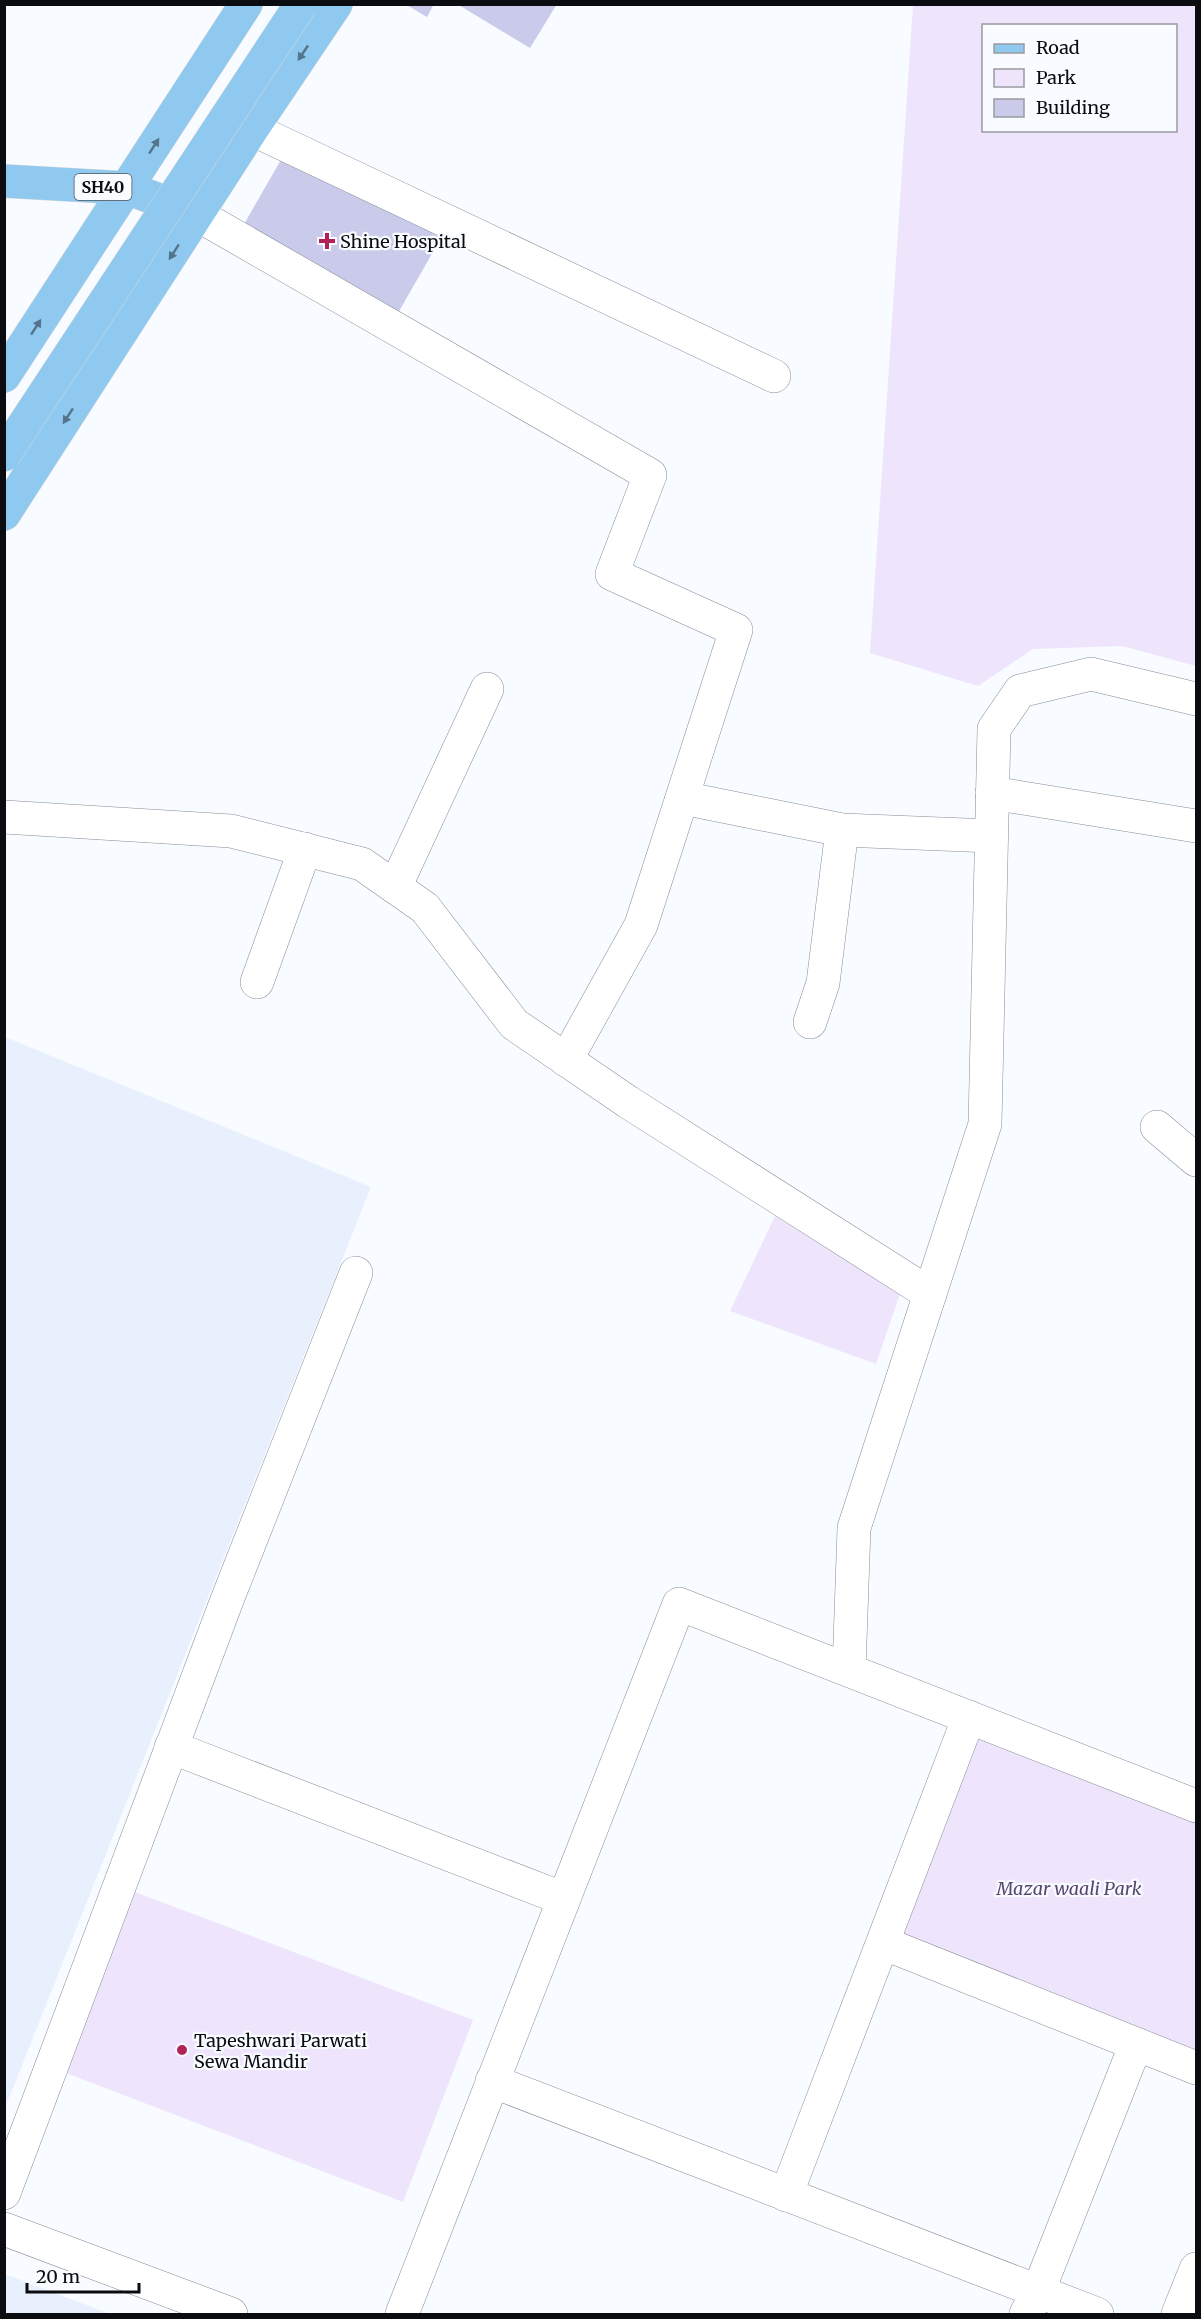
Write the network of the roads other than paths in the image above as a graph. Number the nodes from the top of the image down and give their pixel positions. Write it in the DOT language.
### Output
graph roads {
  1 [pos="246,4"];
  2 [pos="301,4"];
  3 [pos="336,4"];
  4 [pos="252,129"];
  5 [pos="4,181"];
  6 [pos="127,188"];
  7 [pos="198,214"];
  8 [pos="4,376"];
  9 [pos="774,376"];
  10 [pos="4,455"];
  11 [pos="4,514"];
  12 [pos="487,689"];
  13 [pos="1197,699"];
  14 [pos="992,793"];
  15 [pos="683,798"];
  16 [pos="4,817"];
  17 [pos="1197,826"];
  18 [pos="842,830"];
  19 [pos="991,836"];
  20 [pos="305,849"];
  21 [pos="395,887"];
  22 [pos="257,982"];
  23 [pos="810,1022"];
  24 [pos="566,1060"];
  25 [pos="1157,1127"];
  26 [pos="1197,1160"];
  27 [pos="356,1273"];
  28 [pos="930,1294"];
  29 [pos="849,1670"];
  30 [pos="969,1717"];
  31 [pos="171,1747"];
  32 [pos="1197,1806"];
  33 [pos="564,1899"];
  34 [pos="883,1943"];
  35 [pos="1136,2044"];
  36 [pos="1197,2068"];
  37 [pos="492,2081"];
  38 [pos="4,2193"];
  39 [pos="786,2195"];
  40 [pos="4,2229"];
  41 [pos="1197,2269"];
  42 [pos="1032,2303"];
  43 [pos="231,2314"];
  44 [pos="402,2314"];
  45 [pos="1097,2314"];
  46 [pos="1178,2314"];
  6 -- 1 [label="main road, one-way"];
  2 -- 10 [label="main road, bridge"];
  3 -- 4 [label="main road, one-way"];
  4 -- 7 [label="main road"];
  4 -- 9 [label="street"];
  5 -- 6 [label="main road, SH40"];
  6 -- 7 [label="main road, SH40"];
  8 -- 6 [label="main road, one-way"];
  7 -- 11 [label="main road, one-way"];
  7 -- 15 [label="street"];
  12 -- 21 [label="street"];
  13 -- 14 [label="street"];
  14 -- 17 [label="street"];
  14 -- 19 [label="street"];
  15 -- 18 [label="street"];
  15 -- 24 [label="street"];
  16 -- 20 [label="street"];
  18 -- 19 [label="street"];
  18 -- 23 [label="street"];
  19 -- 28 [label="street"];
  20 -- 21 [label="street"];
  20 -- 22 [label="street"];
  21 -- 24 [label="street"];
  24 -- 28 [label="street"];
  25 -- 26 [label="street"];
  27 -- 31 [label="street"];
  28 -- 29 [label="street"];
  29 -- 30 [label="street"];
  29 -- 33 [label="street"];
  30 -- 32 [label="street"];
  30 -- 34 [label="street"];
  31 -- 33 [label="street"];
  31 -- 38 [label="street"];
  33 -- 37 [label="street"];
  34 -- 35 [label="street"];
  34 -- 39 [label="street"];
  35 -- 36 [label="street"];
  35 -- 42 [label="street"];
  37 -- 39 [label="street"];
  37 -- 44 [label="street"];
  39 -- 42 [label="street"];
  40 -- 43 [label="street"];
  41 -- 46 [label="street"];
  42 -- 45 [label="street"];
}
